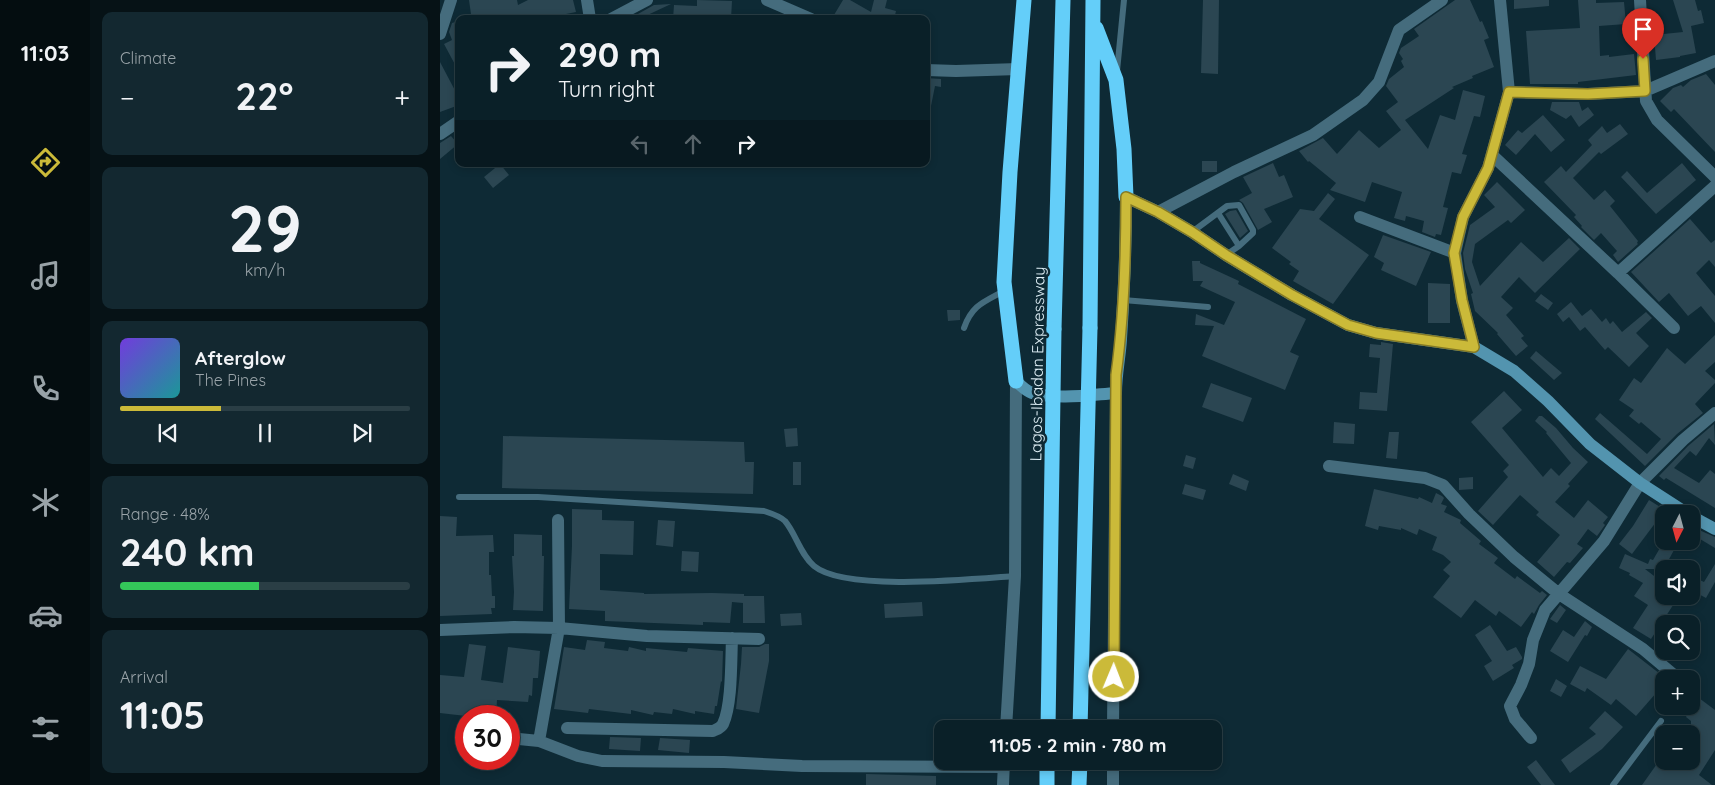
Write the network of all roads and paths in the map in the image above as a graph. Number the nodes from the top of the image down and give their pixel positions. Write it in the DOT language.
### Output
graph roads {
  1 [pos="451,0"];
  2 [pos="588,0"];
  3 [pos="647,0"];
  4 [pos="767,0"];
  5 [pos="1024,0"];
  6 [pos="1063,0"];
  7 [pos="1093,0"];
  8 [pos="1124,0"];
  9 [pos="1442,0"];
  10 [pos="1500,0"];
  11 [pos="1640,0"];
  12 [pos="590,15"];
  13 [pos="619,15"];
  14 [pos="802,15"];
  15 [pos="1093,21"];
  16 [pos="440,34"];
  17 [pos="1715,61"];
  18 [pos="1019,69"];
  19 [pos="930,70"];
  20 [pos="1116,80"];
  21 [pos="1645,91"];
  22 [pos="1509,92"];
  23 [pos="455,124"];
  24 [pos="440,134"];
  25 [pos="1492,155"];
  26 [pos="1715,178"];
  27 [pos="1715,186"];
  28 [pos="1126,197"];
  29 [pos="1158,212"];
  30 [pos="1218,213"];
  31 [pos="1360,216"];
  32 [pos="1192,232"];
  33 [pos="1239,246"];
  34 [pos="1454,253"];
  35 [pos="1226,255"];
  36 [pos="1618,273"];
  37 [pos="1005,290"];
  38 [pos="1123,300"];
  39 [pos="1208,307"];
  40 [pos="964,328"];
  41 [pos="1674,328"];
  42 [pos="1474,347"];
  43 [pos="1016,381"];
  44 [pos="1116,393"];
  45 [pos="1715,413"];
  46 [pos="1329,466"];
  47 [pos="1640,483"];
  48 [pos="460,497"];
  49 [pos="1674,505"];
  50 [pos="558,520"];
  51 [pos="1700,521"];
  52 [pos="1715,529"];
  53 [pos="1015,576"];
  54 [pos="1559,594"];
  55 [pos="559,628"];
  56 [pos="440,630"];
  57 [pos="732,638"];
  58 [pos="759,639"];
  59 [pos="1668,670"];
  60 [pos="1007,720"];
  61 [pos="1048,720"];
  62 [pos="1080,720"];
  63 [pos="1113,720"];
  64 [pos="1661,721"];
  65 [pos="567,728"];
  66 [pos="1531,738"];
  67 [pos="520,739"];
  68 [pos="539,741"];
  69 [pos="934,765"];
  70 [pos="1004,770"];
  71 [pos="1047,770"];
  72 [pos="1080,770"];
  73 [pos="1113,770"];
  74 [pos="1003,785"];
  75 [pos="1047,785"];
  76 [pos="1079,785"];
  77 [pos="1113,785"];
  78 [pos="1613,785"];
  1 -- 16 [label="street"];
  2 -- 12 [label="street"];
  3 -- 13 [label="street"];
  4 -- 14 [label="street"];
  5 -- 18 [label="highway"];
  6 -- 61 [label="highway, Lagos-Ibadan Expressway, bridge"];
  7 -- 15 [label="highway"];
  8 -- 20 [label="lane"];
  9 -- 29 [label="street"];
  10 -- 22 [label="street"];
  11 -- 21 [label="street"];
  15 -- 20 [label="highway"];
  15 -- 62 [label="highway, bridge"];
  17 -- 21 [label="street"];
  18 -- 19 [label="street"];
  18 -- 37 [label="highway"];
  20 -- 28 [label="highway"];
  21 -- 22 [label="street"];
  21 -- 26 [label="street"];
  22 -- 25 [label="street"];
  23 -- 24 [label="street"];
  25 -- 34 [label="street"];
  25 -- 36 [label="street"];
  27 -- 36 [label="street"];
  28 -- 29 [label="street"];
  28 -- 38 [label="street"];
  29 -- 32 [label="street"];
  30 -- 32 [label="lane"];
  30 -- 33 [label="lane"];
  30 -- 33 [label="lane"];
  31 -- 34 [label="street"];
  32 -- 35 [label="street"];
  33 -- 35 [label="lane"];
  34 -- 42 [label="street"];
  35 -- 42 [label="street"];
  36 -- 41 [label="street"];
  37 -- 40 [label="lane"];
  37 -- 43 [label="highway"];
  38 -- 39 [label="lane"];
  38 -- 44 [label="street"];
  42 -- 47 [label="street"];
  43 -- 44 [label="street"];
  43 -- 53 [label="street"];
  44 -- 63 [label="street"];
  45 -- 47 [label="street"];
  46 -- 54 [label="street"];
  47 -- 49 [label="street"];
  47 -- 54 [label="street"];
  48 -- 53 [label="lane"];
  50 -- 55 [label="street"];
  51 -- 52 [label="street"];
  53 -- 60 [label="street"];
  54 -- 59 [label="street"];
  54 -- 66 [label="street"];
  55 -- 56 [label="street"];
  55 -- 57 [label="street"];
  55 -- 68 [label="street"];
  57 -- 58 [label="street"];
  57 -- 65 [label="street"];
  64 -- 78 [label="lane"];
  67 -- 68 [label="street"];
  68 -- 69 [label="street"];
  70 -- 74 [label="street"];
  71 -- 75 [label="highway"];
  72 -- 76 [label="highway"];
  73 -- 77 [label="street"];
}
